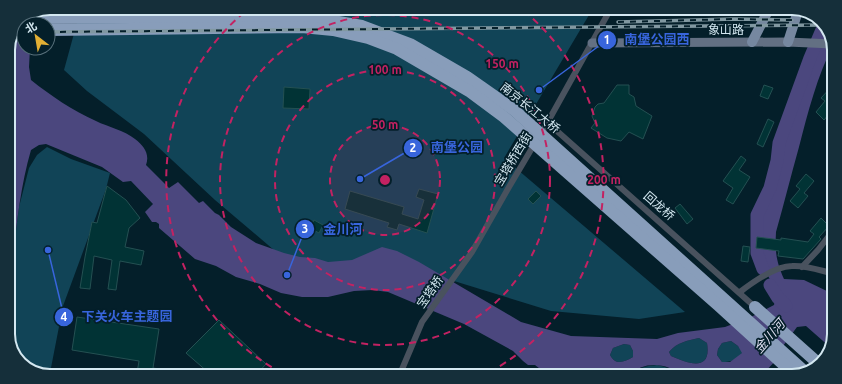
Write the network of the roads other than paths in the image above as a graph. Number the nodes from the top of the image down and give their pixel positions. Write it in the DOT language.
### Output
graph roads {
  1 [pos="607,15"];
  2 [pos="766,15"];
  3 [pos="797,16"];
  4 [pos="56,18"];
  5 [pos="56,30"];
  6 [pos="752,42"];
  7 [pos="788,42"];
  8 [pos="592,43"];
  9 [pos="826,44"];
  10 [pos="548,123"];
  11 [pos="827,238"];
  12 [pos="802,267"];
  13 [pos="827,272"];
  14 [pos="455,276"];
  15 [pos="740,292"];
  16 [pos="755,307"];
  17 [pos="815,360"];
  18 [pos="800,368"];
  19 [pos="402,369"];
  20 [pos="788,369"];
  1 -- 8 [label="street, 宝塔桥西街"];
  2 -- 6 [label="main road"];
  3 -- 7 [label="main road"];
  4 -- 18 [label="highway, 南京长江大桥"];
  5 -- 20 [label="highway, 南京长江大桥"];
  6 -- 7 [label="street, 象山路"];
  6 -- 8 [label="street, 象山路"];
  7 -- 9 [label="street, 象山路"];
  8 -- 10 [label="street, 宝塔桥西街"];
  10 -- 14 [label="street, 宝塔桥西街"];
  10 -- 15 [label="street, 回龙桥"];
  11 -- 12 [label="street"];
  12 -- 13 [label="street"];
  12 -- 15 [label="street"];
  14 -- 19 [label="street, 宝塔桥"];
  15 -- 16 [label="street, 回龙桥"];
  16 -- 17 [label="highway"];
}
